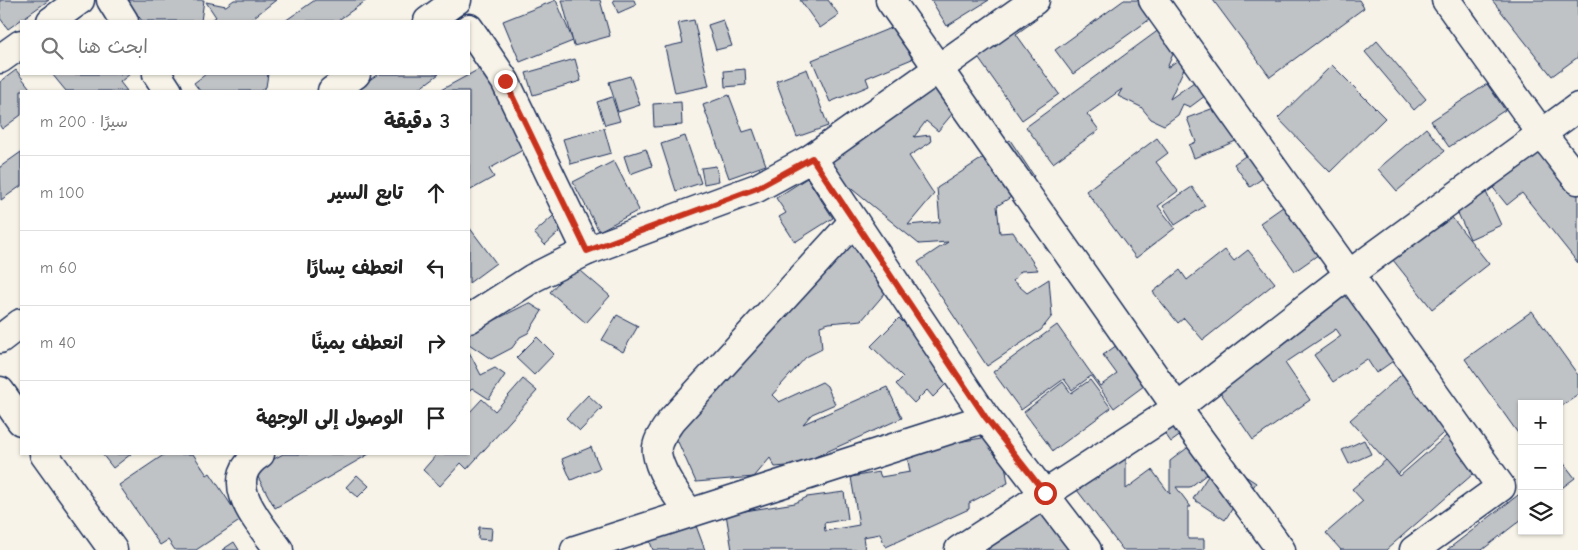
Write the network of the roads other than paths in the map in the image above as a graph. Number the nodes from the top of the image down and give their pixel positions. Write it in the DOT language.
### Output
graph roads {
  1 [pos="80,0"];
  2 [pos="111,0"];
  3 [pos="890,0"];
  4 [pos="1035,0"];
  5 [pos="1153,0"];
  6 [pos="1446,0"];
  7 [pos="456,6"];
  8 [pos="53,20"];
  9 [pos="123,20"];
  10 [pos="430,20"];
  11 [pos="470,29"];
  12 [pos="20,45"];
  13 [pos="0,59"];
  14 [pos="938,70"];
  15 [pos="158,75"];
  16 [pos="355,75"];
  17 [pos="167,90"];
  18 [pos="333,90"];
  19 [pos="1578,107"];
  20 [pos="1542,134"];
  21 [pos="812,158"];
  22 [pos="1578,180"];
  23 [pos="854,221"];
  24 [pos="587,251"];
  25 [pos="1348,275"];
  26 [pos="470,318"];
  27 [pos="20,324"];
  28 [pos="0,340"];
  29 [pos="0,391"];
  30 [pos="1177,408"];
  31 [pos="986,418"];
  32 [pos="20,420"];
  33 [pos="45,455"];
  34 [pos="258,455"];
  35 [pos="1045,493"];
  36 [pos="688,514"];
  37 [pos="112,550"];
  38 [pos="278,550"];
  39 [pos="575,550"];
  40 [pos="959,550"];
  41 [pos="1087,550"];
  42 [pos="1281,550"];
  43 [pos="1414,550"];
  1 -- 8 [label="street"];
  2 -- 9 [label="street"];
  3 -- 14 [label="street"];
  4 -- 14 [label="street"];
  5 -- 25 [label="street"];
  6 -- 20 [label="street"];
  7 -- 10 [label="street"];
  11 -- 24 [label="street"];
  12 -- 13 [label="street"];
  14 -- 21 [label="street"];
  14 -- 30 [label="street"];
  15 -- 17 [label="street"];
  16 -- 18 [label="street"];
  19 -- 20 [label="street"];
  20 -- 22 [label="street"];
  20 -- 25 [label="street"];
  21 -- 23 [label="street"];
  21 -- 24 [label="street"];
  23 -- 31 [label="street"];
  23 -- 36 [label="street"];
  24 -- 26 [label="street"];
  25 -- 30 [label="street"];
  25 -- 43 [label="street"];
  27 -- 28 [label="street"];
  29 -- 32 [label="street"];
  30 -- 35 [label="street"];
  30 -- 42 [label="street"];
  31 -- 35 [label="street"];
  31 -- 36 [label="street"];
  33 -- 37 [label="street"];
  34 -- 38 [label="street"];
  35 -- 40 [label="street"];
  35 -- 41 [label="street"];
  36 -- 39 [label="street"];
}
